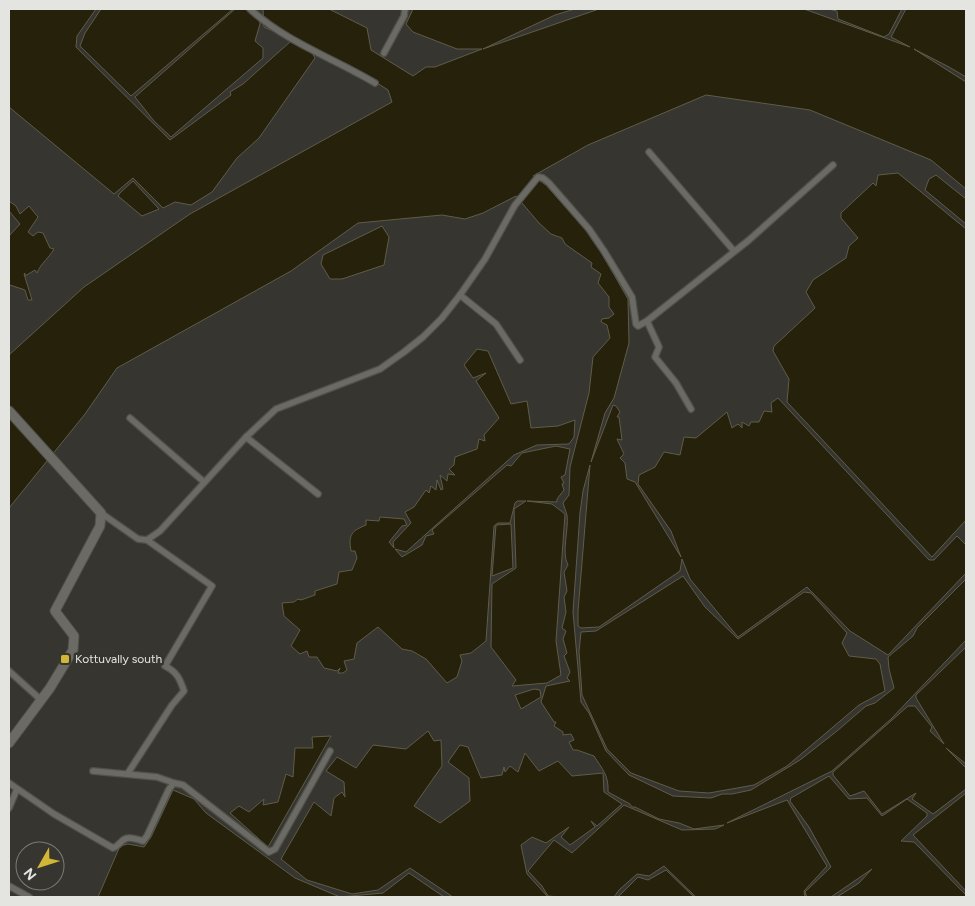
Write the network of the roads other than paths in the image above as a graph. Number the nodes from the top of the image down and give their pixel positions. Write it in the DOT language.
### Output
graph roads {
  1 [pos="250,9"];
  2 [pos="405,9"];
  3 [pos="384,53"];
  4 [pos="375,83"];
  5 [pos="650,152"];
  6 [pos="833,165"];
  7 [pos="734,251"];
  8 [pos="460,295"];
  9 [pos="647,321"];
  10 [pos="520,360"];
  11 [pos="691,409"];
  12 [pos="9,411"];
  13 [pos="130,418"];
  14 [pos="246,437"];
  15 [pos="204,482"];
  16 [pos="318,494"];
  17 [pos="102,513"];
  18 [pos="147,540"];
  19 [pos="9,671"];
  20 [pos="40,699"];
  21 [pos="9,743"];
  22 [pos="330,751"];
  23 [pos="93,770"];
  24 [pos="128,773"];
  25 [pos="9,783"];
  26 [pos="174,783"];
  27 [pos="18,790"];
  28 [pos="9,808"];
  29 [pos="9,886"];
  30 [pos="29,897"];
  1 -- 4 [label="street"];
  2 -- 3 [label="street"];
  5 -- 7 [label="street"];
  6 -- 7 [label="street"];
  7 -- 9 [label="street"];
  8 -- 9 [label="street"];
  8 -- 10 [label="street"];
  8 -- 14 [label="street"];
  9 -- 11 [label="street"];
  12 -- 17 [label="main road"];
  13 -- 15 [label="street"];
  14 -- 15 [label="street"];
  14 -- 16 [label="street"];
  15 -- 18 [label="street"];
  17 -- 18 [label="street"];
  17 -- 20 [label="main road"];
  18 -- 24 [label="street"];
  19 -- 20 [label="street"];
  20 -- 21 [label="main road"];
  22 -- 26 [label="street"];
  23 -- 24 [label="street"];
  24 -- 26 [label="street"];
  25 -- 27 [label="street"];
  26 -- 27 [label="street"];
  27 -- 28 [label="street"];
  29 -- 30 [label="street"];
}
